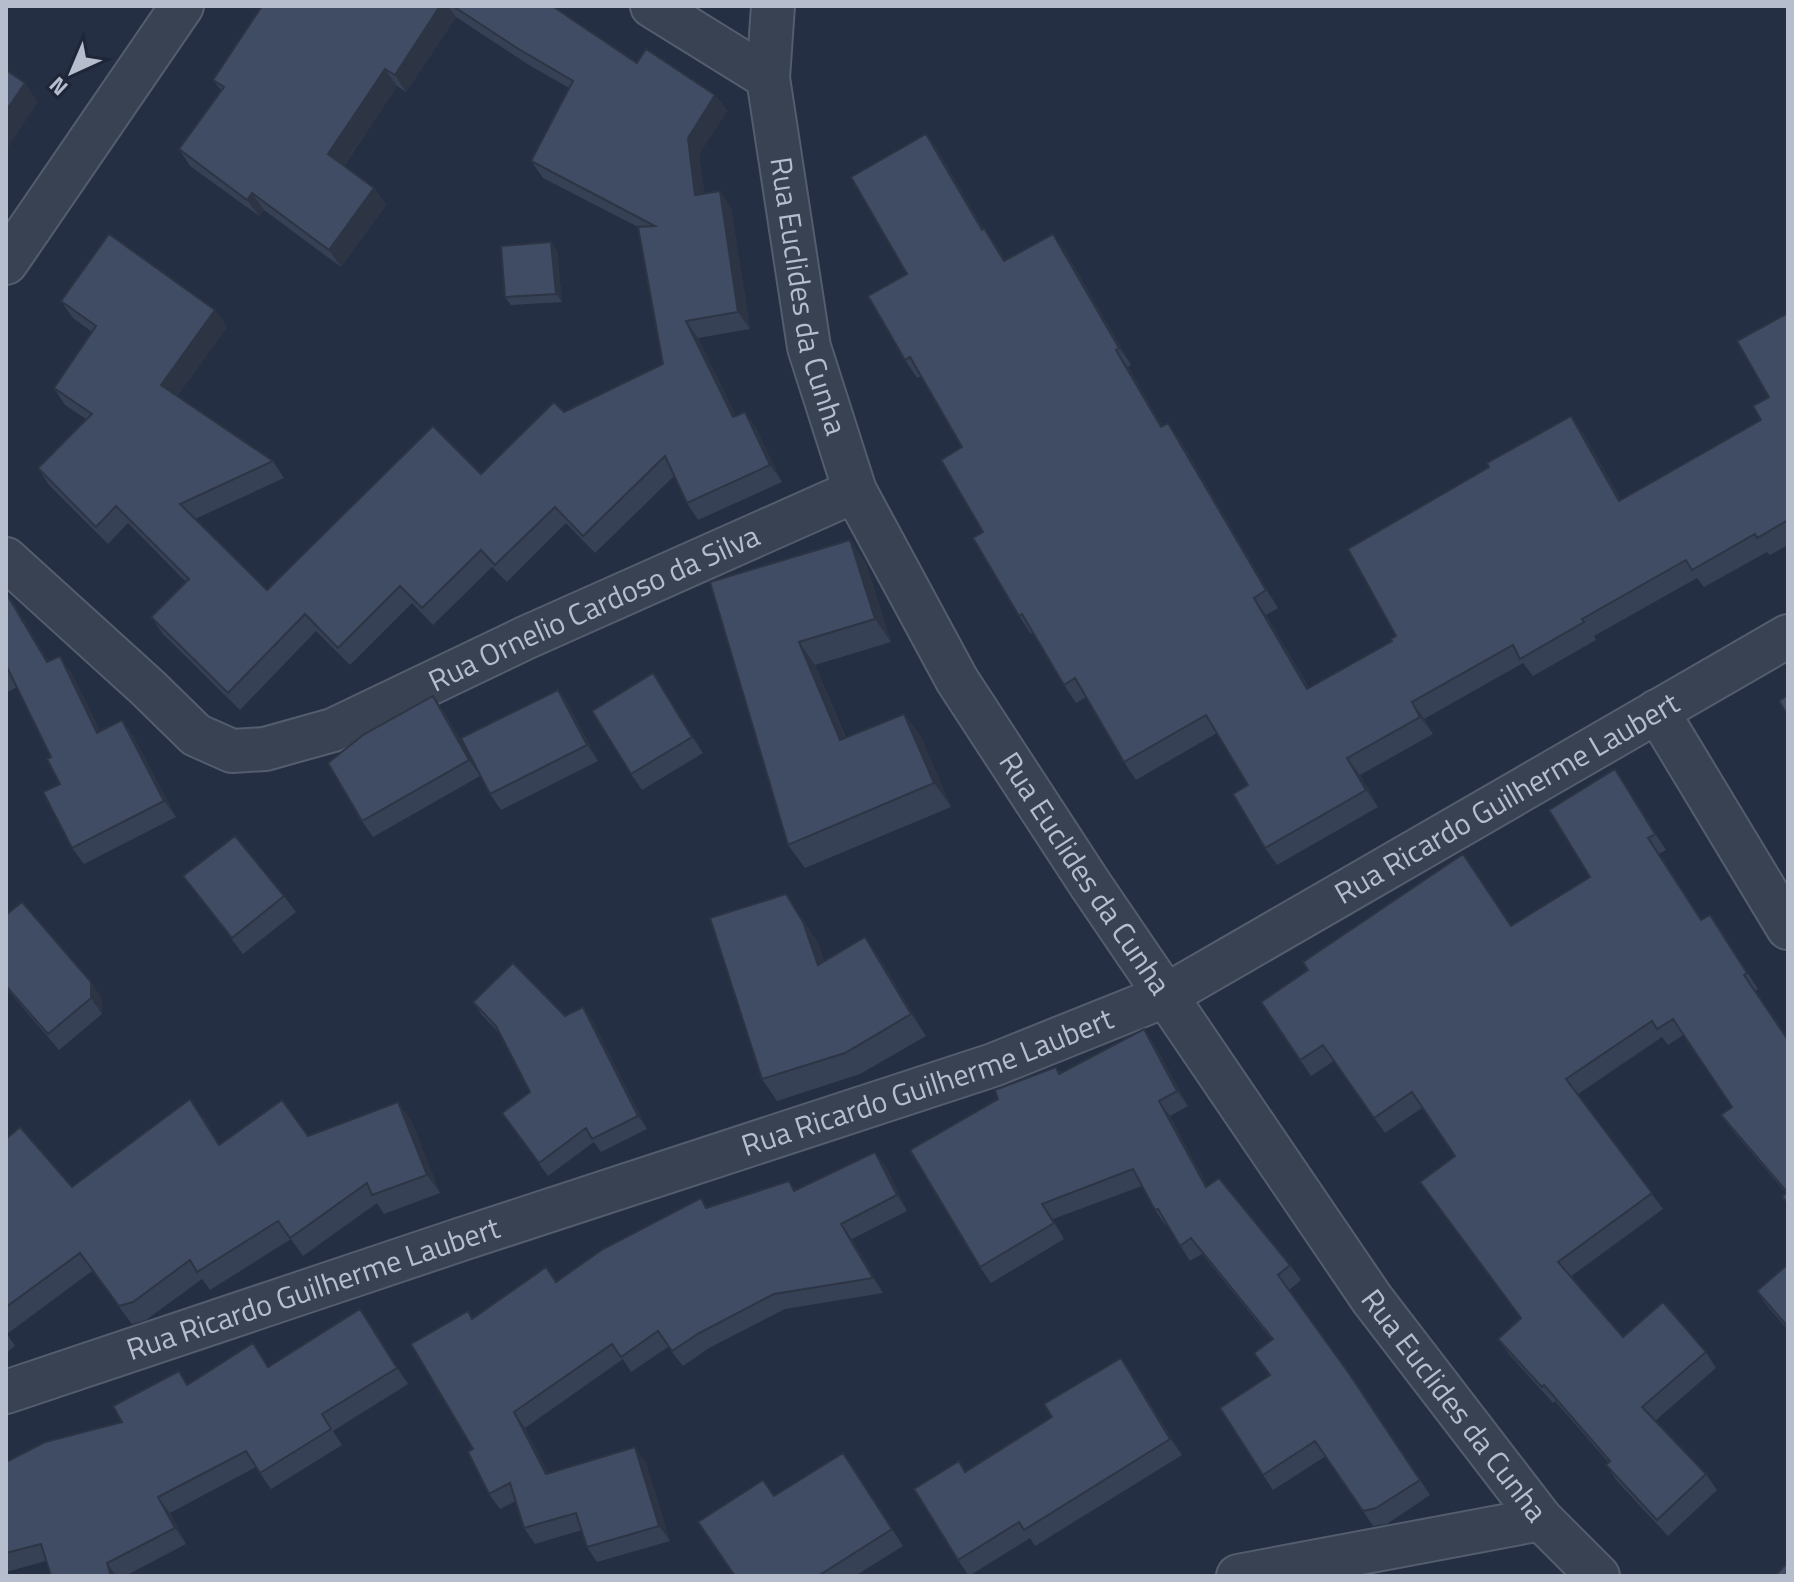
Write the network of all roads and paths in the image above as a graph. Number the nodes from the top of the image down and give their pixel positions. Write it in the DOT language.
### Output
graph roads {
  1 [pos="182,6"];
  2 [pos="652,6"];
  3 [pos="773,6"];
  4 [pos="768,78"];
  5 [pos="6,263"];
  6 [pos="855,491"];
  7 [pos="6,559"];
  8 [pos="1788,636"];
  9 [pos="1657,711"];
  10 [pos="1788,928"];
  11 [pos="1165,996"];
  12 [pos="6,1392"];
  13 [pos="1541,1519"];
  14 [pos="1238,1576"];
  15 [pos="1598,1576"];
  1 -- 5 [label="street"];
  2 -- 4 [label="street"];
  3 -- 4 [label="street, Rua Euclides da Cunha"];
  4 -- 6 [label="street, Rua Euclides da Cunha"];
  6 -- 7 [label="street, Rua Ornelio Cardoso da Silva"];
  6 -- 11 [label="street, Rua Euclides da Cunha"];
  8 -- 9 [label="street, Rua Ricardo Guilherme Laubert"];
  9 -- 10 [label="street"];
  9 -- 11 [label="street, Rua Ricardo Guilherme Laubert"];
  11 -- 12 [label="street, Rua Ricardo Guilherme Laubert"];
  11 -- 13 [label="street, Rua Euclides da Cunha"];
  13 -- 14 [label="street"];
  13 -- 15 [label="street, Rua Euclides da Cunha"];
}
